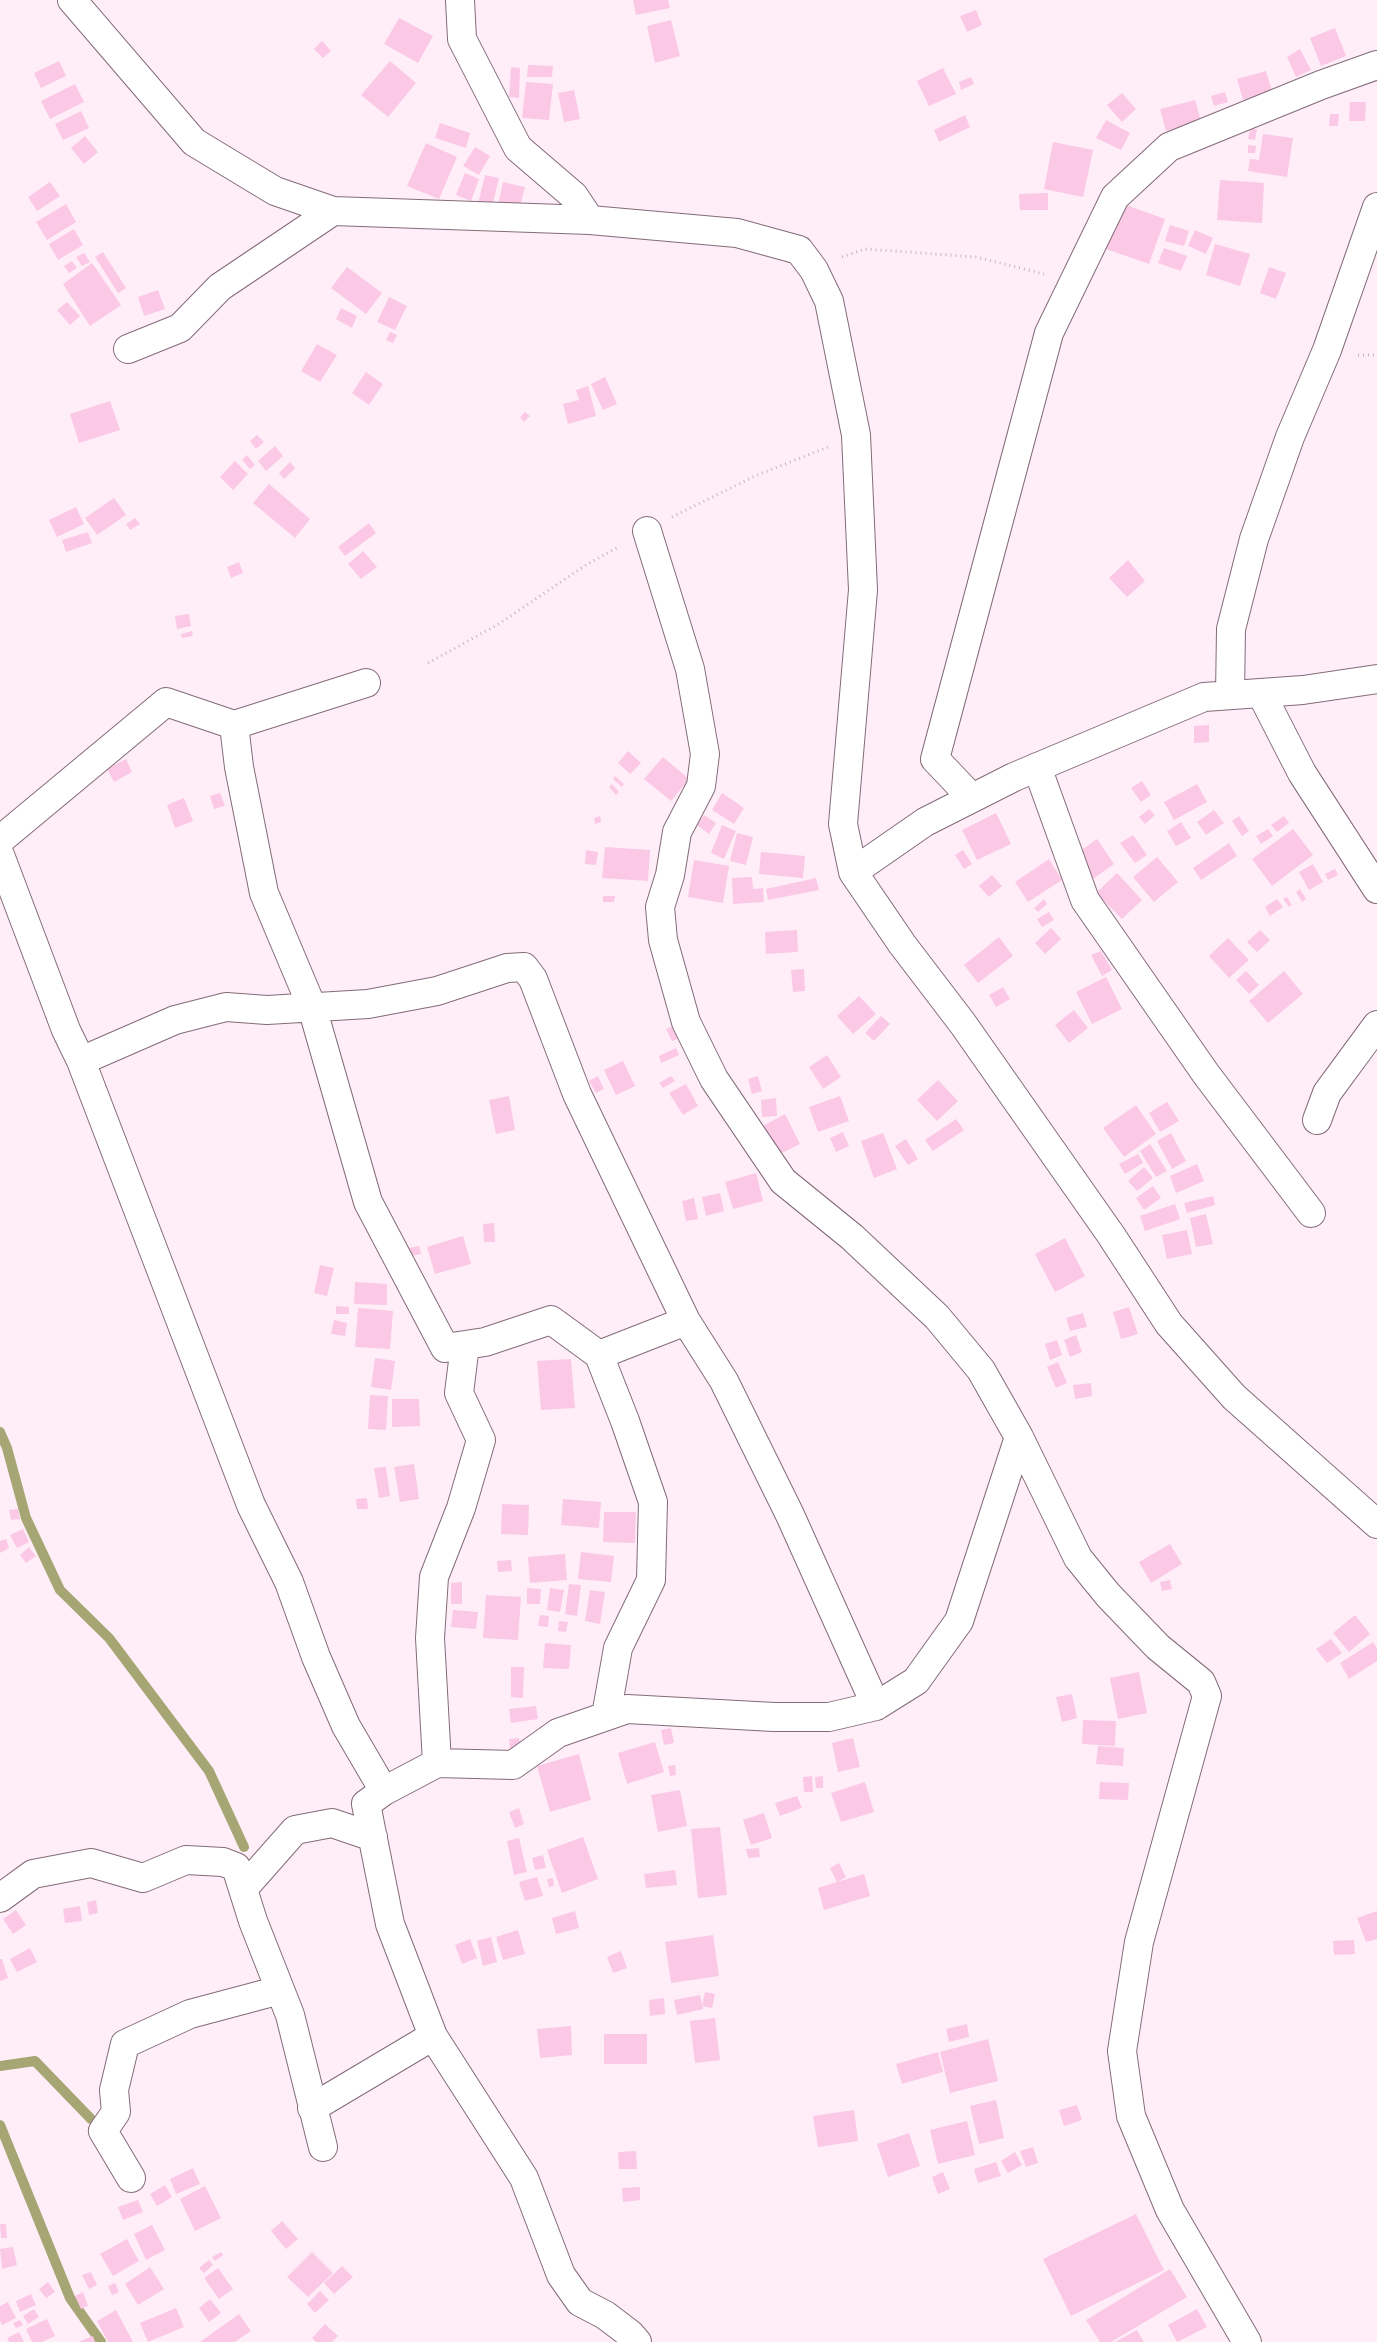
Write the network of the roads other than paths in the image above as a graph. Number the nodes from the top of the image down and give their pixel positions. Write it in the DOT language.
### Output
graph roads {
  1 [pos="72,0"];
  2 [pos="464,4"];
  3 [pos="1377,65"];
  4 [pos="1377,207"];
  5 [pos="333,212"];
  6 [pos="590,220"];
  7 [pos="128,348"];
  8 [pos="647,531"];
  9 [pos="1377,679"];
  10 [pos="366,683"];
  11 [pos="1261,693"];
  12 [pos="1230,695"];
  13 [pos="234,724"];
  14 [pos="1037,767"];
  15 [pos="972,798"];
  16 [pos="0,840"];
  17 [pos="0,855"];
  18 [pos="853,872"];
  19 [pos="1377,889"];
  20 [pos="312,1007"];
  21 [pos="1377,1025"];
  22 [pos="81,1061"];
  23 [pos="1317,1120"];
  24 [pos="1311,1213"];
  25 [pos="686,1321"];
  26 [pos="465,1345"];
  27 [pos="599,1355"];
  28 [pos="1019,1437"];
  29 [pos="1377,1524"];
  30 [pos="876,1706"];
  31 [pos="606,1716"];
  32 [pos="437,1763"];
  33 [pos="384,1791"];
  34 [pos="373,1837"];
  35 [pos="242,1889"];
  36 [pos="0,1898"];
  37 [pos="280,1990"];
  38 [pos="432,2036"];
  39 [pos="312,2108"];
  40 [pos="323,2147"];
  41 [pos="131,2178"];
  42 [pos="637,2342"];
  43 [pos="1246,2342"];
  1 -- 5 [label="street"];
  2 -- 6 [label="street"];
  3 -- 15 [label="street"];
  4 -- 12 [label="street"];
  5 -- 6 [label="street"];
  5 -- 7 [label="street"];
  6 -- 18 [label="street"];
  8 -- 28 [label="street"];
  9 -- 11 [label="street"];
  10 -- 13 [label="street"];
  11 -- 12 [label="street"];
  11 -- 19 [label="street"];
  12 -- 14 [label="street"];
  13 -- 16 [label="street"];
  13 -- 20 [label="street"];
  14 -- 15 [label="street"];
  14 -- 24 [label="street"];
  15 -- 18 [label="street"];
  17 -- 22 [label="street"];
  18 -- 29 [label="street"];
  20 -- 22 [label="street"];
  20 -- 25 [label="street"];
  20 -- 26 [label="street"];
  21 -- 23 [label="street"];
  22 -- 33 [label="street"];
  25 -- 27 [label="street"];
  25 -- 30 [label="street"];
  26 -- 27 [label="street"];
  26 -- 32 [label="street"];
  27 -- 31 [label="street"];
  28 -- 30 [label="street"];
  28 -- 43 [label="street"];
  30 -- 31 [label="street"];
  31 -- 32 [label="street"];
  32 -- 33 [label="street"];
  33 -- 34 [label="street"];
  34 -- 35 [label="street"];
  34 -- 38 [label="street"];
  35 -- 36 [label="street"];
  35 -- 37 [label="street"];
  37 -- 39 [label="street"];
  37 -- 41 [label="street"];
  38 -- 39 [label="street"];
  38 -- 42 [label="street"];
  39 -- 40 [label="street"];
}
